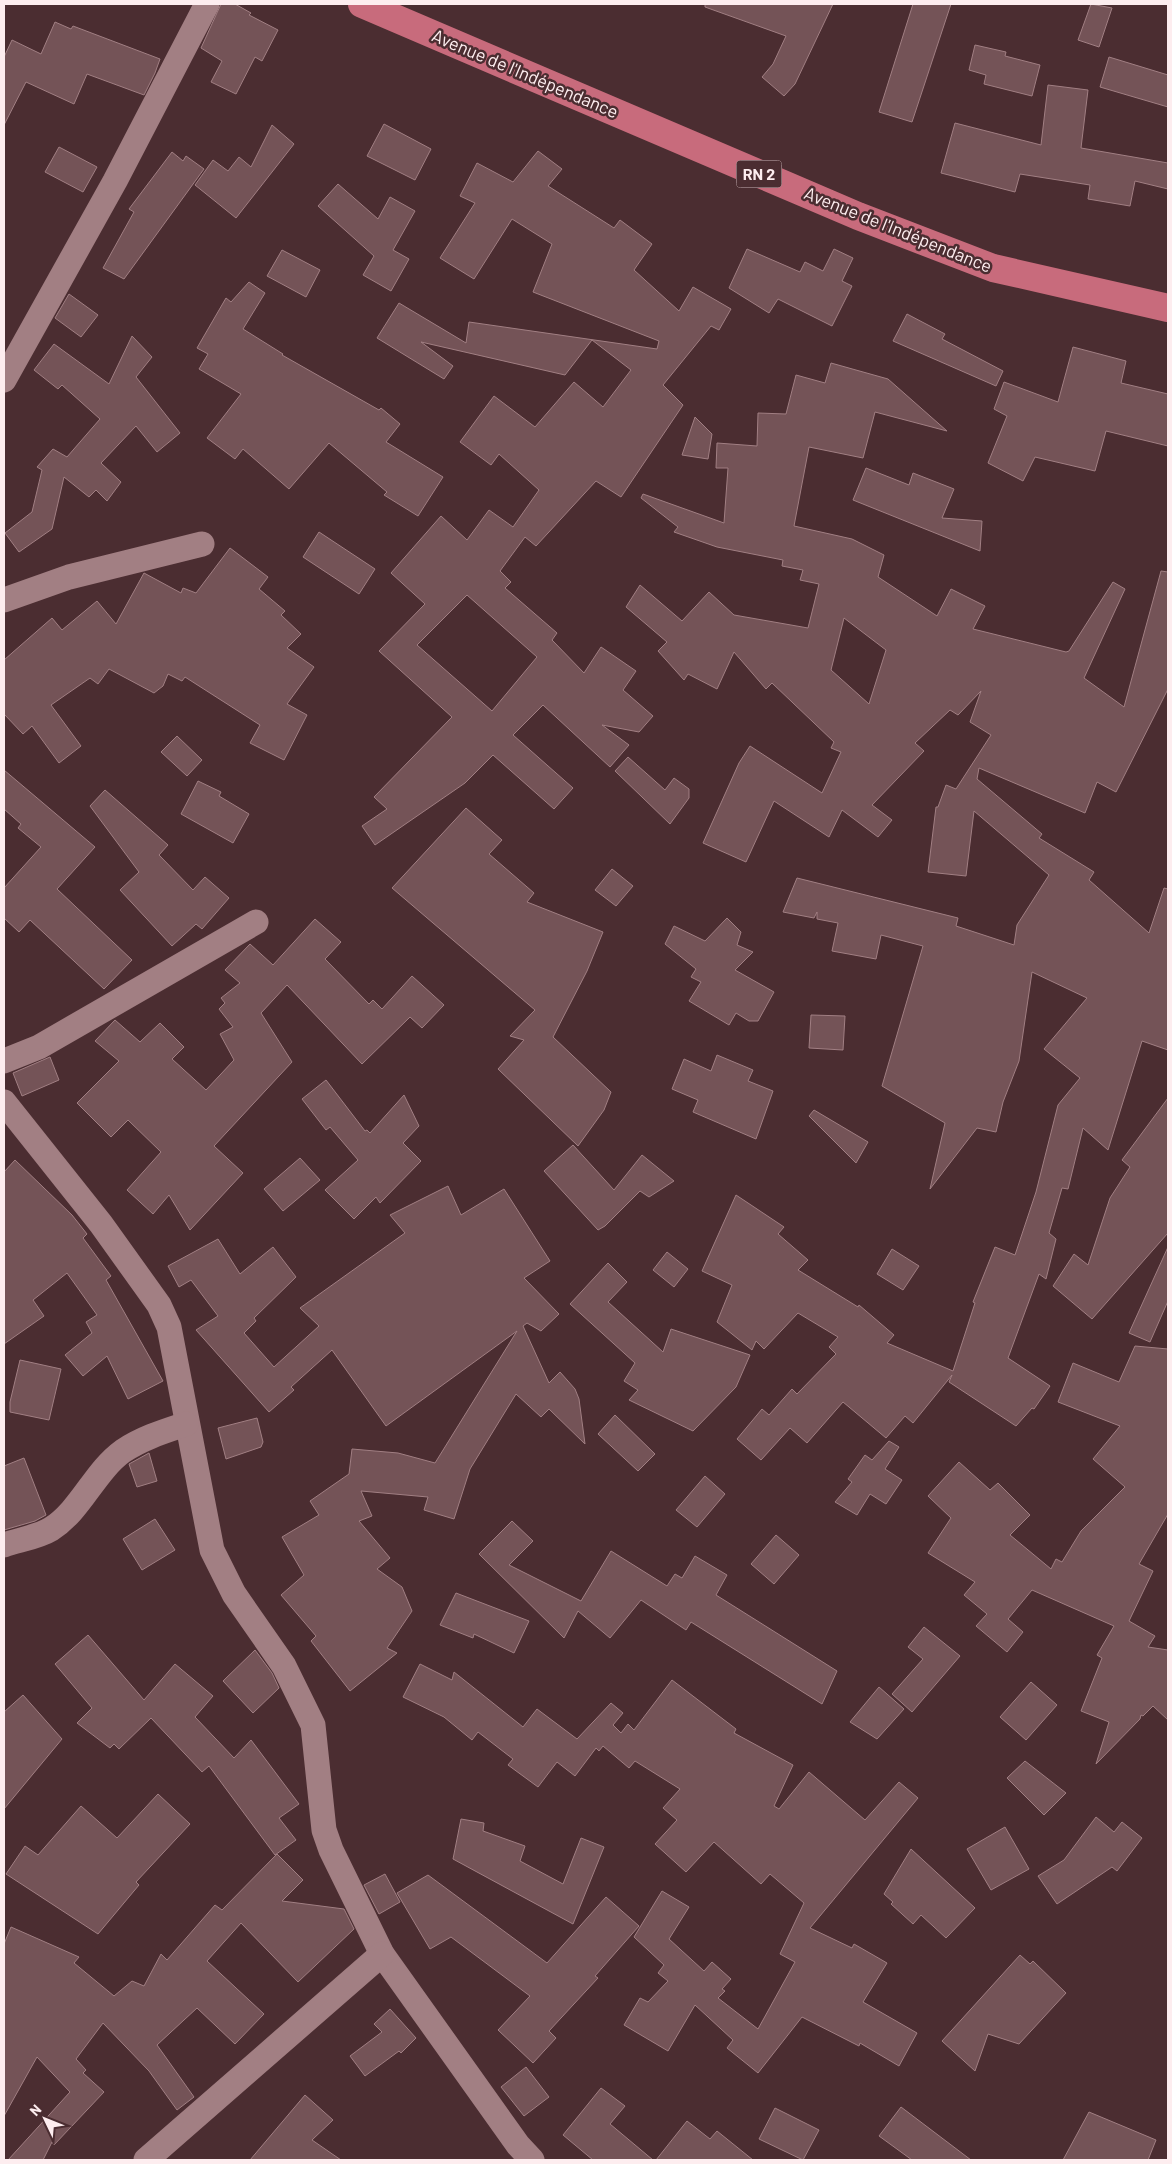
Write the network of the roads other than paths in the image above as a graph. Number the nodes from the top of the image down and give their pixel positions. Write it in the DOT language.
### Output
graph roads {
  1 [pos="207,4"];
  2 [pos="362,4"];
  3 [pos="1168,308"];
  4 [pos="4,380"];
  5 [pos="202,544"];
  6 [pos="4,600"];
  7 [pos="256,922"];
  8 [pos="4,1061"];
  9 [pos="4,1102"];
  10 [pos="186,1424"];
  11 [pos="4,1545"];
  12 [pos="382,1954"];
  13 [pos="146,2160"];
  14 [pos="532,2160"];
  1 -- 4 [label="street"];
  2 -- 3 [label="main road, Avenue de l'Indépendance / RN 2"];
  5 -- 6 [label="street"];
  7 -- 8 [label="street"];
  9 -- 10 [label="street"];
  10 -- 11 [label="street"];
  10 -- 12 [label="street"];
  12 -- 13 [label="street"];
  12 -- 14 [label="street"];
}
